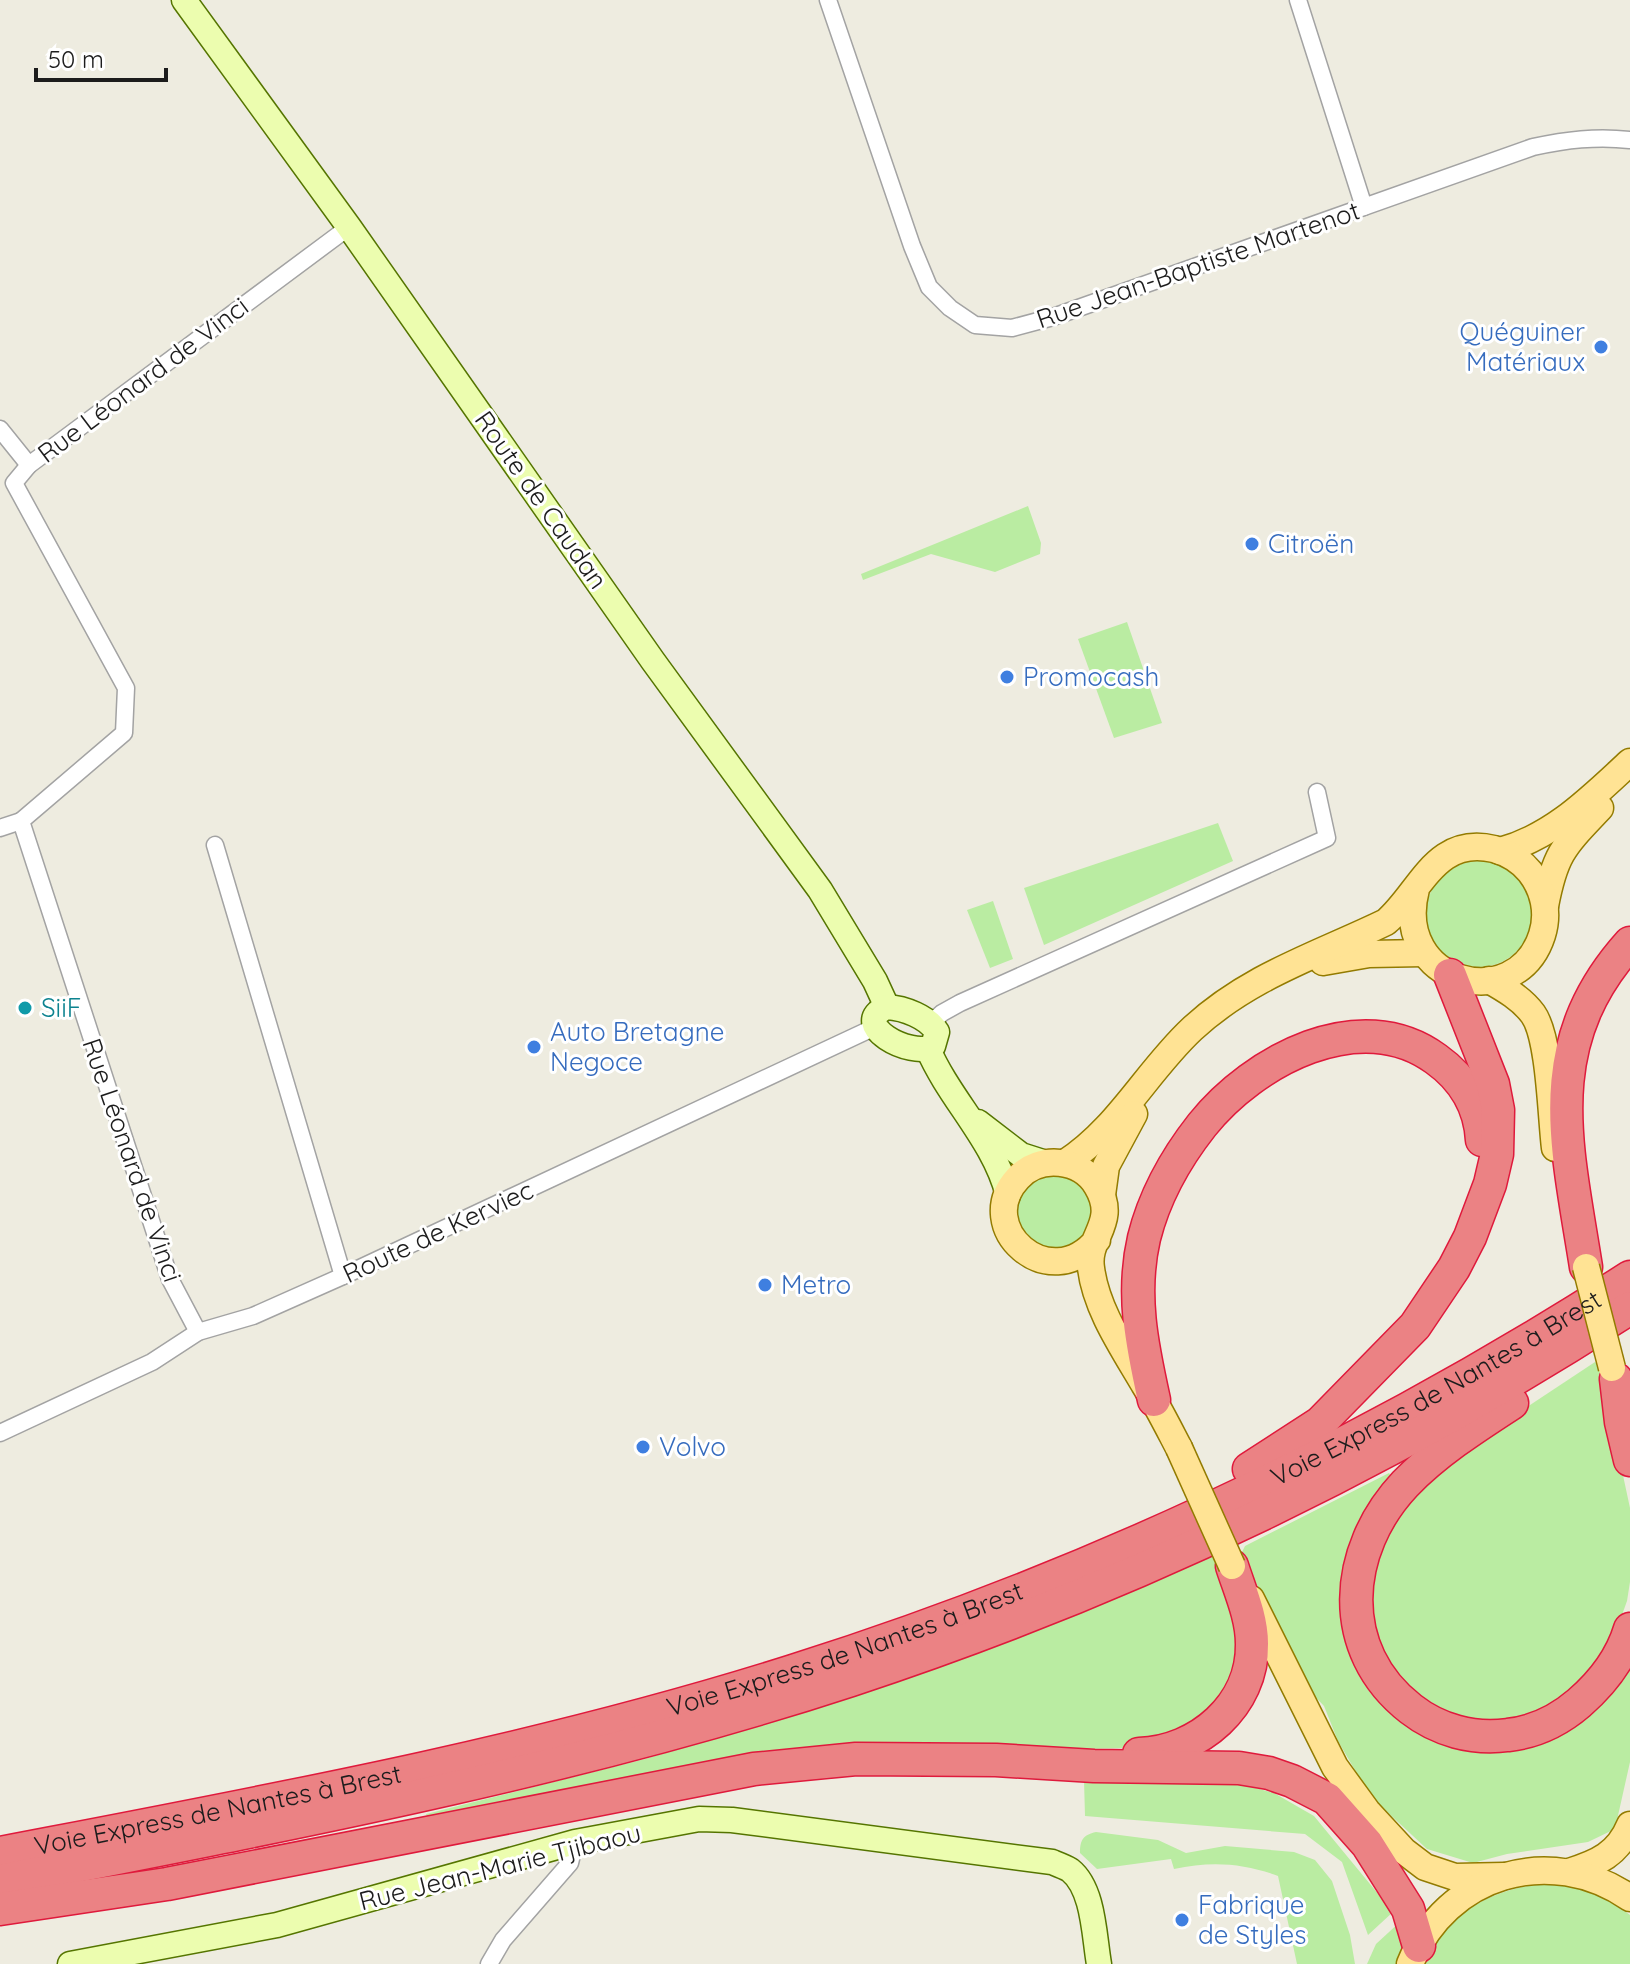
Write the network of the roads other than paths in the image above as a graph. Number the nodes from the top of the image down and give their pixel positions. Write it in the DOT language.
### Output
graph roads {
  1 [pos="184,0"];
  2 [pos="828,0"];
  3 [pos="1298,0"];
  4 [pos="1630,140"];
  5 [pos="1364,207"];
  6 [pos="349,227"];
  7 [pos="0,429"];
  8 [pos="29,465"];
  9 [pos="7,486"];
  10 [pos="1630,762"];
  11 [pos="1630,777"];
  12 [pos="1317,792"];
  13 [pos="21,821"];
  14 [pos="0,828"];
  15 [pos="215,845"];
  16 [pos="1500,851"];
  17 [pos="1416,889"];
  18 [pos="1545,906"];
  19 [pos="1630,943"];
  20 [pos="1424,953"];
  21 [pos="1450,975"];
  22 [pos="1489,980"];
  23 [pos="887,1021"];
  24 [pos="929,1022"];
  25 [pos="922,1049"];
  26 [pos="970,1115"];
  27 [pos="1056,1163"];
  28 [pos="1008,1195"];
  29 [pos="1102,1195"];
  30 [pos="1097,1240"];
  31 [pos="1586,1267"];
  32 [pos="343,1276"];
  33 [pos="1630,1277"];
  34 [pos="1630,1308"];
  35 [pos="1630,1327"];
  36 [pos="198,1332"];
  37 [pos="1614,1373"];
  38 [pos="1154,1400"];
  39 [pos="1630,1414"];
  40 [pos="1320,1423"];
  41 [pos="0,1433"];
  42 [pos="1630,1460"];
  43 [pos="1232,1566"];
  44 [pos="1630,1629"];
  45 [pos="996,1760"];
  46 [pos="371,1780"];
  47 [pos="1630,1825"];
  48 [pos="575,1842"];
  49 [pos="0,1853"];
  50 [pos="1569,1872"];
  51 [pos="1504,1876"];
  52 [pos="0,1881"];
  53 [pos="1630,1898"];
  54 [pos="0,1909"];
  55 [pos="1414,1955"];
  56 [pos="70,1964"];
  57 [pos="489,1964"];
  58 [pos="1099,1964"];
  1 -- 6 [label="street, Route de Caudan"];
  2 -- 5 [label="street, Rue Jean-Baptiste Martenot"];
  3 -- 5 [label="street"];
  4 -- 5 [label="street, Rue Jean-Baptiste Martenot"];
  6 -- 8 [label="street, Rue Léonard de Vinci"];
  6 -- 23 [label="street, Route de Caudan"];
  7 -- 8 [label="street"];
  8 -- 9 [label="street, Rue Léonard de Vinci"];
  9 -- 13 [label="street, Rue Léonard de Vinci"];
  10 -- 16 [label="main road"];
  11 -- 18 [label="main road"];
  12 -- 24 [label="street"];
  13 -- 14 [label="street"];
  13 -- 36 [label="street, Rue Léonard de Vinci"];
  15 -- 32 [label="street"];
  16 -- 17 [label="main road"];
  16 -- 18 [label="main road"];
  17 -- 20 [label="main road"];
  17 -- 27 [label="main road"];
  18 -- 22 [label="main road"];
  19 -- 31 [label="highway"];
  20 -- 21 [label="main road"];
  20 -- 29 [label="main road"];
  21 -- 22 [label="main road"];
  21 -- 40 [label="highway"];
  22 -- 31 [label="main road"];
  23 -- 24 [label="street"];
  23 -- 25 [label="street"];
  23 -- 32 [label="street, Route de Kerviec"];
  24 -- 25 [label="street"];
  25 -- 26 [label="street"];
  26 -- 27 [label="street"];
  26 -- 28 [label="street"];
  27 -- 28 [label="main road"];
  27 -- 29 [label="main road"];
  28 -- 30 [label="main road"];
  29 -- 30 [label="main road"];
  30 -- 38 [label="main road"];
  31 -- 37 [label="main road, bridge"];
  32 -- 36 [label="street, Route de Kerviec"];
  33 -- 46 [label="highway, Voie Express de Nantes à Brest"];
  34 -- 52 [label="highway, Voie Express de Nantes à Brest"];
  35 -- 44 [label="highway"];
  36 -- 41 [label="street, Route de Kerviec"];
  37 -- 39 [label="main road"];
  37 -- 42 [label="highway"];
  38 -- 40 [label="highway"];
  38 -- 43 [label="main road, bridge"];
  40 -- 46 [label="highway"];
  43 -- 45 [label="highway"];
  43 -- 51 [label="main road"];
  45 -- 54 [label="highway"];
  45 -- 55 [label="highway"];
  46 -- 49 [label="highway, Voie Express de Nantes à Brest"];
  47 -- 50 [label="main road"];
  48 -- 56 [label="street, Rue Jean-Marie Tjibaou"];
  48 -- 57 [label="street"];
  48 -- 58 [label="street, Rue Jean-Marie Tjibaou"];
  50 -- 51 [label="main road"];
  50 -- 53 [label="main road"];
  51 -- 55 [label="main road"];
}
